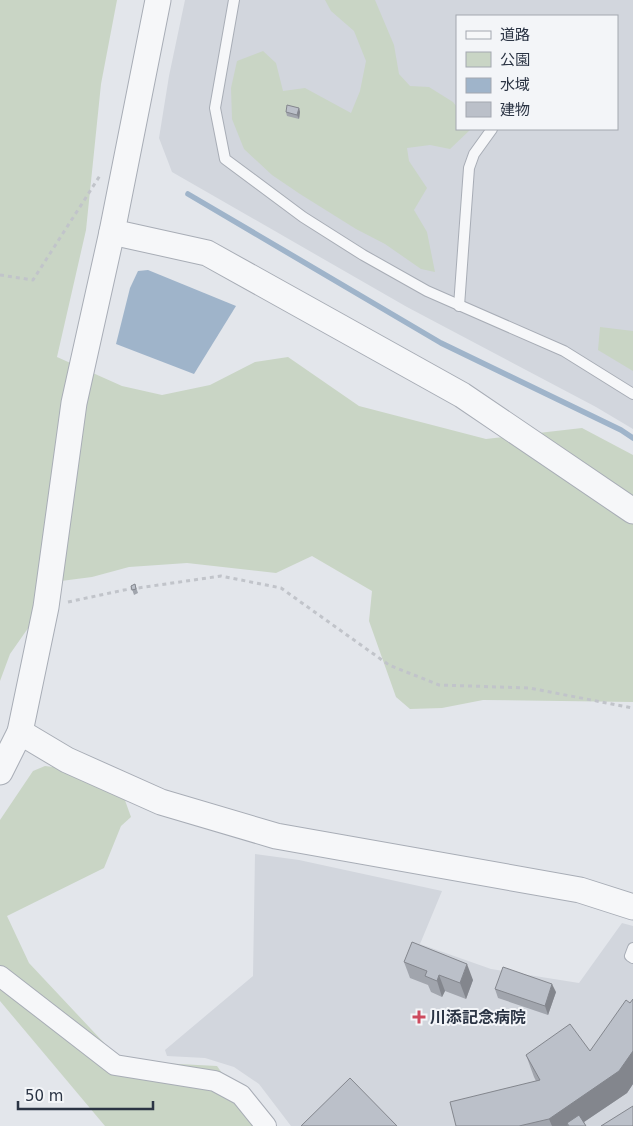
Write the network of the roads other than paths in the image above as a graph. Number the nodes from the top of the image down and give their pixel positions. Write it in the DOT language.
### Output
graph roads {
  1 [pos="158,0"];
  2 [pos="234,0"];
  3 [pos="491,130"];
  4 [pos="112,232"];
  5 [pos="458,306"];
  6 [pos="633,394"];
  7 [pos="633,511"];
  8 [pos="20,732"];
  9 [pos="0,772"];
  10 [pos="633,906"];
  11 [pos="633,948"];
  12 [pos="633,958"];
  13 [pos="0,976"];
  14 [pos="266,1126"];
  1 -- 4 [label="street"];
  2 -- 5 [label="lane"];
  3 -- 5 [label="lane"];
  4 -- 7 [label="street"];
  4 -- 8 [label="street"];
  5 -- 6 [label="lane"];
  8 -- 9 [label="street"];
  8 -- 10 [label="street"];
  11 -- 12 [label="lane"];
  13 -- 14 [label="street"];
}
